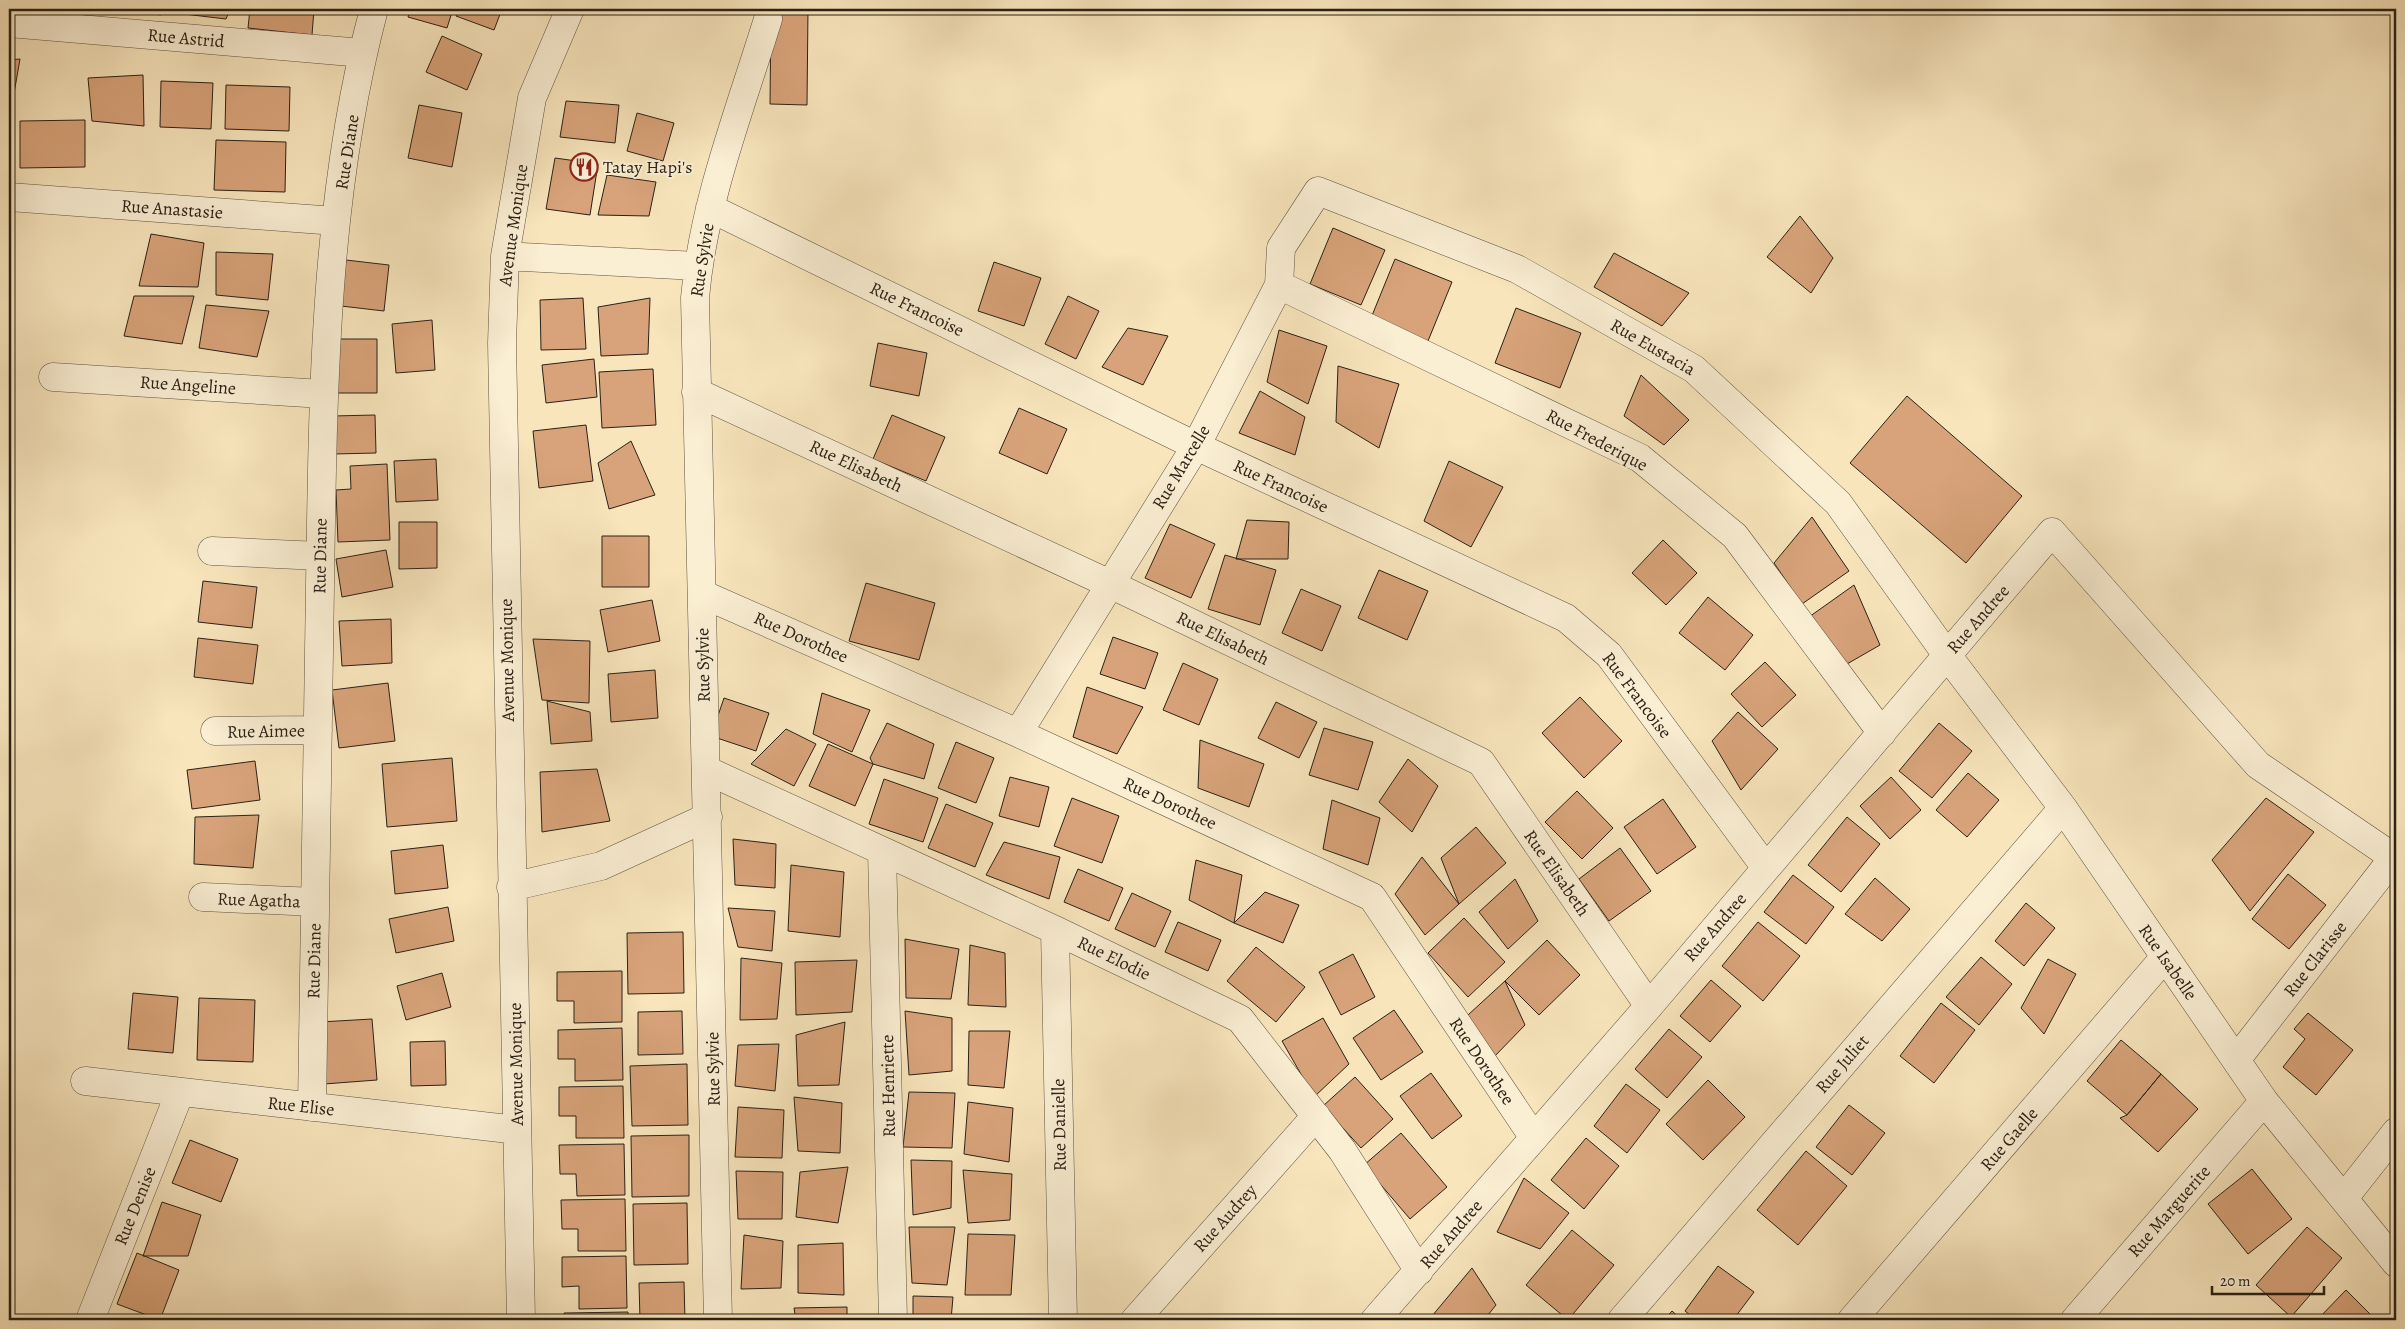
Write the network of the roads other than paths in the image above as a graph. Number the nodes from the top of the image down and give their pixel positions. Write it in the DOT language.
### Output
graph roads {
  1 [pos="374,9"];
  2 [pos="570,9"];
  3 [pos="768,19"];
  4 [pos="9,23"];
  5 [pos="363,53"];
  6 [pos="1318,191"];
  7 [pos="9,197"];
  8 [pos="710,208"];
  9 [pos="336,221"];
  10 [pos="505,256"];
  11 [pos="697,266"];
  12 [pos="1279,285"];
  13 [pos="53,377"];
  14 [pos="696,392"];
  15 [pos="323,394"];
  16 [pos="1196,446"];
  17 [pos="212,551"];
  18 [pos="320,556"];
  19 [pos="1110,584"];
  20 [pos="702,594"];
  21 [pos="1947,655"];
  22 [pos="318,730"];
  23 [pos="215,731"];
  24 [pos="1018,733"];
  25 [pos="1882,733"];
  26 [pos="706,770"];
  27 [pos="2062,808"];
  28 [pos="708,817"];
  29 [pos="882,851"];
  30 [pos="2395,858"];
  31 [pos="1766,868"];
  32 [pos="511,887"];
  33 [pos="203,897"];
  34 [pos="315,902"];
  35 [pos="1055,930"];
  36 [pos="2165,958"];
  37 [pos="1649,1006"];
  38 [pos="2236,1060"];
  39 [pos="85,1081"];
  40 [pos="180,1092"];
  41 [pos="2264,1101"];
  42 [pos="312,1107"];
  43 [pos="1316,1116"];
  44 [pos="517,1130"];
  45 [pos="2396,1132"];
  46 [pos="1534,1138"];
  47 [pos="2344,1198"];
  48 [pos="2396,1263"];
  49 [pos="1419,1271"];
  50 [pos="90,1320"];
  51 [pos="521,1320"];
  52 [pos="718,1320"];
  53 [pos="893,1320"];
  54 [pos="1062,1320"];
  55 [pos="1135,1320"];
  56 [pos="1375,1320"];
  57 [pos="1622,1320"];
  58 [pos="1852,1320"];
  59 [pos="2075,1320"];
  1 -- 5 [label="street, Rue Diane"];
  2 -- 10 [label="street, Avenue Monique"];
  3 -- 8 [label="street, Rue Sylvie"];
  4 -- 5 [label="street, Rue Astrid"];
  5 -- 9 [label="street, Rue Diane"];
  6 -- 12 [label="street, Rue Marcelle"];
  6 -- 21 [label="street, Rue Eustacia"];
  7 -- 9 [label="street, Rue Anastasie"];
  8 -- 11 [label="street, Rue Sylvie"];
  8 -- 16 [label="street, Rue Francoise"];
  9 -- 15 [label="street, Rue Diane"];
  10 -- 11 [label="street"];
  10 -- 32 [label="street, Avenue Monique"];
  11 -- 14 [label="street, Rue Sylvie"];
  12 -- 16 [label="street, Rue Marcelle"];
  12 -- 25 [label="street, Rue Frederique"];
  13 -- 15 [label="street, Rue Angeline"];
  14 -- 19 [label="street, Rue Elisabeth"];
  14 -- 20 [label="street, Rue Sylvie"];
  15 -- 18 [label="street, Rue Diane"];
  16 -- 19 [label="street, Rue Marcelle"];
  16 -- 31 [label="street, Rue Francoise"];
  17 -- 18 [label="street"];
  18 -- 22 [label="street, Rue Diane"];
  19 -- 24 [label="street, Rue Marcelle"];
  19 -- 37 [label="street, Rue Elisabeth"];
  20 -- 24 [label="street, Rue Dorothee"];
  20 -- 26 [label="street, Rue Sylvie"];
  21 -- 25 [label="street, Rue Andree"];
  21 -- 27 [label="street, Rue Isabelle"];
  21 -- 30 [label="street, Rue Andree"];
  22 -- 23 [label="street, Rue Aimee"];
  22 -- 34 [label="street, Rue Diane"];
  24 -- 46 [label="street, Rue Dorothee"];
  25 -- 31 [label="street, Rue Andree"];
  26 -- 28 [label="street, Rue Sylvie"];
  26 -- 29 [label="street, Rue Elodie"];
  27 -- 36 [label="street, Rue Isabelle"];
  27 -- 57 [label="street, Rue Juliet"];
  28 -- 32 [label="street"];
  28 -- 52 [label="street, Rue Sylvie"];
  29 -- 35 [label="street, Rue Elodie"];
  29 -- 53 [label="street, Rue Henriette"];
  30 -- 38 [label="street, Rue Clarisse"];
  31 -- 37 [label="street, Rue Andree"];
  32 -- 44 [label="street, Avenue Monique"];
  33 -- 34 [label="street, Rue Agatha"];
  34 -- 42 [label="street, Rue Diane"];
  35 -- 43 [label="street, Rue Elodie"];
  35 -- 54 [label="street, Rue Danielle"];
  36 -- 38 [label="street, Rue Isabelle"];
  36 -- 58 [label="street, Rue Gaelle"];
  37 -- 46 [label="street, Rue Andree"];
  38 -- 41 [label="street, Rue Isabelle"];
  39 -- 40 [label="street, Rue Elise"];
  40 -- 42 [label="street, Rue Elise"];
  40 -- 50 [label="street, Rue Denise"];
  41 -- 47 [label="street, Rue Isabelle"];
  41 -- 59 [label="street, Rue Marguerite"];
  42 -- 44 [label="street, Rue Elise"];
  43 -- 49 [label="street, Rue Elodie"];
  43 -- 55 [label="street, Rue Audrey"];
  44 -- 51 [label="street, Avenue Monique"];
  45 -- 47 [label="street"];
  46 -- 49 [label="street, Rue Andree"];
  47 -- 48 [label="street, Rue Isabelle"];
  49 -- 56 [label="street, Rue Andree"];
}
